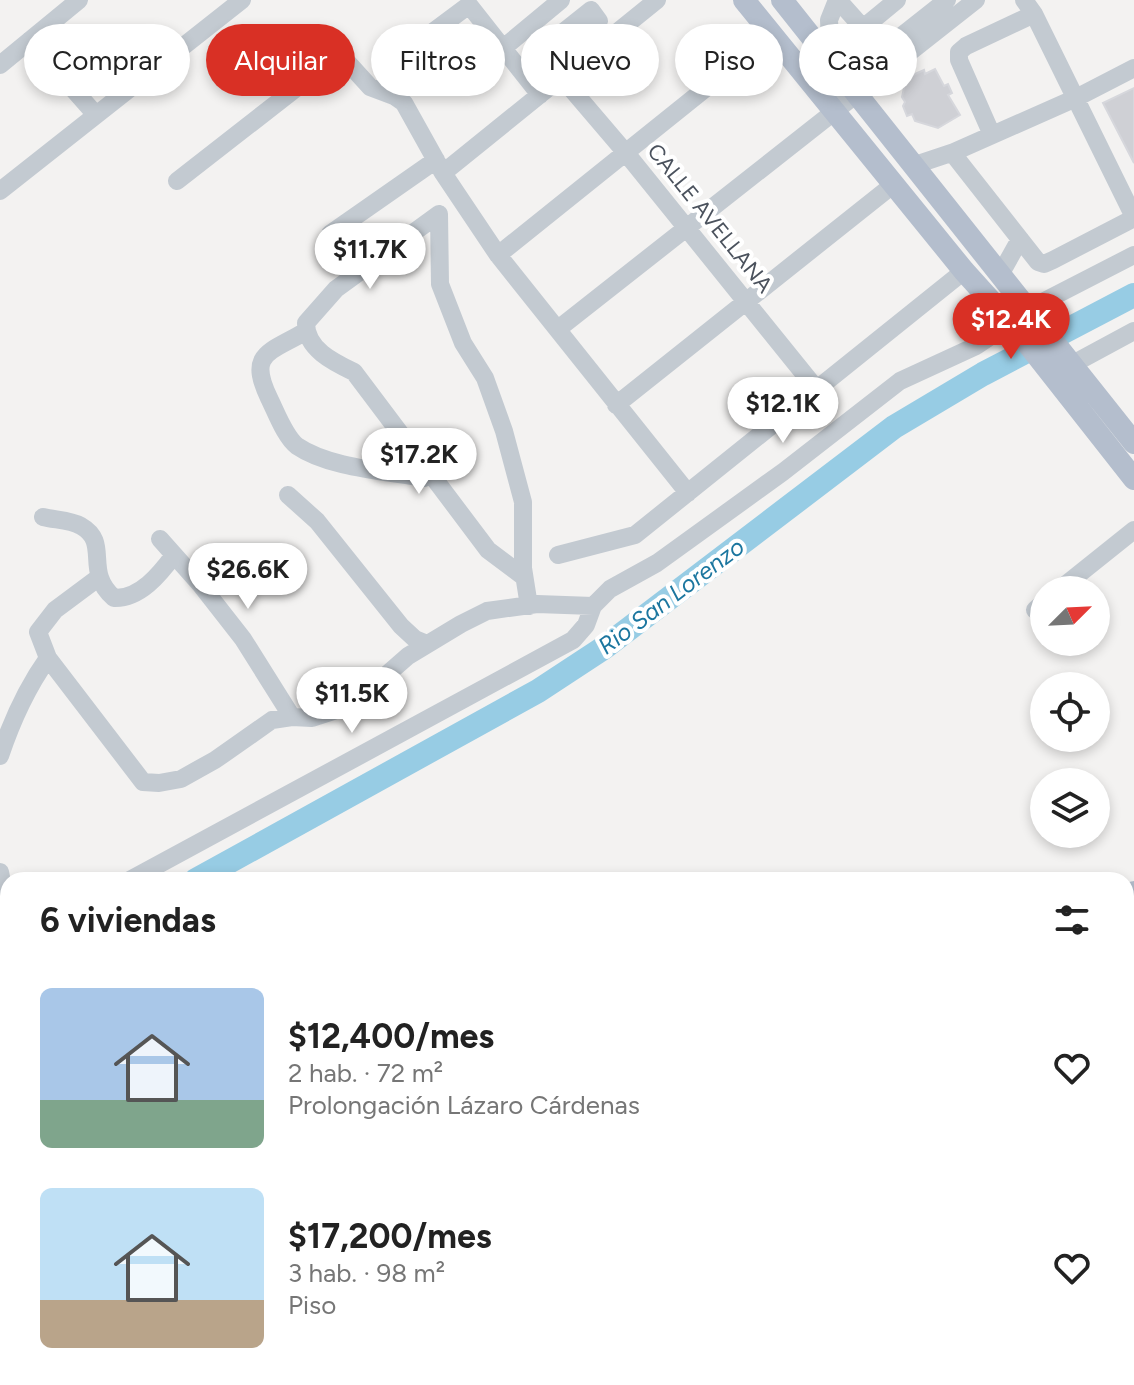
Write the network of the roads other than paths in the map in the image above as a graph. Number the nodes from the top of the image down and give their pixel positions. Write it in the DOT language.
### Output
graph roads {
  1 [pos="79,0"];
  2 [pos="242,0"];
  3 [pos="561,0"];
  4 [pos="657,0"];
  5 [pos="744,0"];
  6 [pos="782,0"];
  7 [pos="838,0"];
  8 [pos="897,0"];
  9 [pos="947,0"];
  10 [pos="976,0"];
  11 [pos="1027,4"];
  12 [pos="50,24"];
  13 [pos="444,24"];
  14 [pos="483,24"];
  15 [pos="628,24"];
  16 [pos="763,24"];
  17 [pos="802,24"];
  18 [pos="829,24"];
  19 [pos="917,27"];
  20 [pos="917,41"];
  21 [pos="24,45"];
  22 [pos="505,47"];
  23 [pos="783,49"];
  24 [pos="505,53"];
  25 [pos="0,65"];
  26 [pos="1134,68"];
  27 [pos="521,72"];
  28 [pos="79,96"];
  29 [pos="539,96"];
  30 [pos="581,96"];
  31 [pos="697,96"];
  32 [pos="839,96"];
  33 [pos="860,96"];
  34 [pos="1076,98"];
  35 [pos="828,105"];
  36 [pos="96,115"];
  37 [pos="992,135"];
  38 [pos="626,153"];
  39 [pos="956,156"];
  40 [pos="440,166"];
  41 [pos="917,169"];
  42 [pos="177,181"];
  43 [pos="894,184"];
  44 [pos="0,191"];
  45 [pos="1134,217"];
  46 [pos="686,227"];
  47 [pos="330,234"];
  48 [pos="1016,234"];
  49 [pos="498,255"];
  50 [pos="1134,255"];
  51 [pos="996,270"];
  52 [pos="964,271"];
  53 [pos="747,303"];
  54 [pos="1019,317"];
  55 [pos="558,329"];
  56 [pos="306,331"];
  57 [pos="1134,331"];
  58 [pos="1060,363"];
  59 [pos="818,391"];
  60 [pos="616,405"];
  61 [pos="1130,431"];
  62 [pos="429,475"];
  63 [pos="1134,479"];
  64 [pos="688,493"];
  65 [pos="288,495"];
  66 [pos="43,517"];
  67 [pos="1134,530"];
  68 [pos="160,539"];
  69 [pos="174,555"];
  70 [pos="558,555"];
  71 [pos="1076,576"];
  72 [pos="524,577"];
  73 [pos="98,578"];
  74 [pos="529,606"];
  75 [pos="593,606"];
  76 [pos="427,644"];
  77 [pos="48,658"];
  78 [pos="292,717"];
  79 [pos="0,756"];
  80 [pos="145,872"];
  1 -- 12 [label="street"];
  2 -- 36 [label="street"];
  3 -- 22 [label="street"];
  4 -- 15 [label="street"];
  5 -- 16 [label="main road"];
  6 -- 17 [label="main road"];
  7 -- 8 [label="street"];
  7 -- 18 [label="street"];
  9 -- 19 [label="street"];
  10 -- 20 [label="street"];
  11 -- 34 [label="street"];
  11 -- 37 [label="street"];
  13 -- 14 [label="street"];
  21 -- 25 [label="street"];
  23 -- 35 [label="main road"];
  24 -- 27 [label="street"];
  26 -- 34 [label="street"];
  28 -- 36 [label="street"];
  29 -- 40 [label="street"];
  30 -- 38 [label="street, CALLE AVELLANA"];
  31 -- 38 [label="street"];
  32 -- 35 [label="street"];
  33 -- 41 [label="main road"];
  34 -- 37 [label="street"];
  34 -- 45 [label="street"];
  35 -- 43 [label="main road"];
  35 -- 46 [label="street"];
  36 -- 44 [label="street"];
  37 -- 39 [label="street"];
  38 -- 46 [label="street, CALLE AVELLANA"];
  38 -- 49 [label="street"];
  39 -- 41 [label="street"];
  39 -- 48 [label="street"];
  40 -- 42 [label="street"];
  40 -- 47 [label="street"];
  40 -- 49 [label="street"];
  41 -- 51 [label="main road"];
  43 -- 52 [label="main road"];
  43 -- 53 [label="street"];
  45 -- 48 [label="street"];
  46 -- 53 [label="street, CALLE AVELLANA"];
  46 -- 55 [label="street"];
  48 -- 51 [label="street"];
  49 -- 55 [label="street"];
  50 -- 54 [label="street"];
  51 -- 54 [label="main road"];
  52 -- 54 [label="main road"];
  52 -- 59 [label="street"];
  53 -- 59 [label="street, CALLE AVELLANA"];
  53 -- 60 [label="street"];
  54 -- 58 [label="main road"];
  54 -- 75 [label="street"];
  55 -- 60 [label="street"];
  56 -- 62 [label="street"];
  56 -- 62 [label="street"];
  56 -- 72 [label="street"];
  57 -- 58 [label="street"];
  58 -- 61 [label="main road"];
  58 -- 63 [label="main road"];
  59 -- 64 [label="street"];
  60 -- 64 [label="street"];
  62 -- 72 [label="street"];
  64 -- 70 [label="street"];
  65 -- 76 [label="street"];
  66 -- 73 [label="street"];
  67 -- 71 [label="street"];
  68 -- 69 [label="street"];
  69 -- 73 [label="street"];
  69 -- 78 [label="street"];
  72 -- 74 [label="street"];
  73 -- 77 [label="street"];
  74 -- 75 [label="street"];
  74 -- 76 [label="street"];
  75 -- 80 [label="street"];
  76 -- 78 [label="street"];
  77 -- 78 [label="street"];
  77 -- 79 [label="street"];
}
